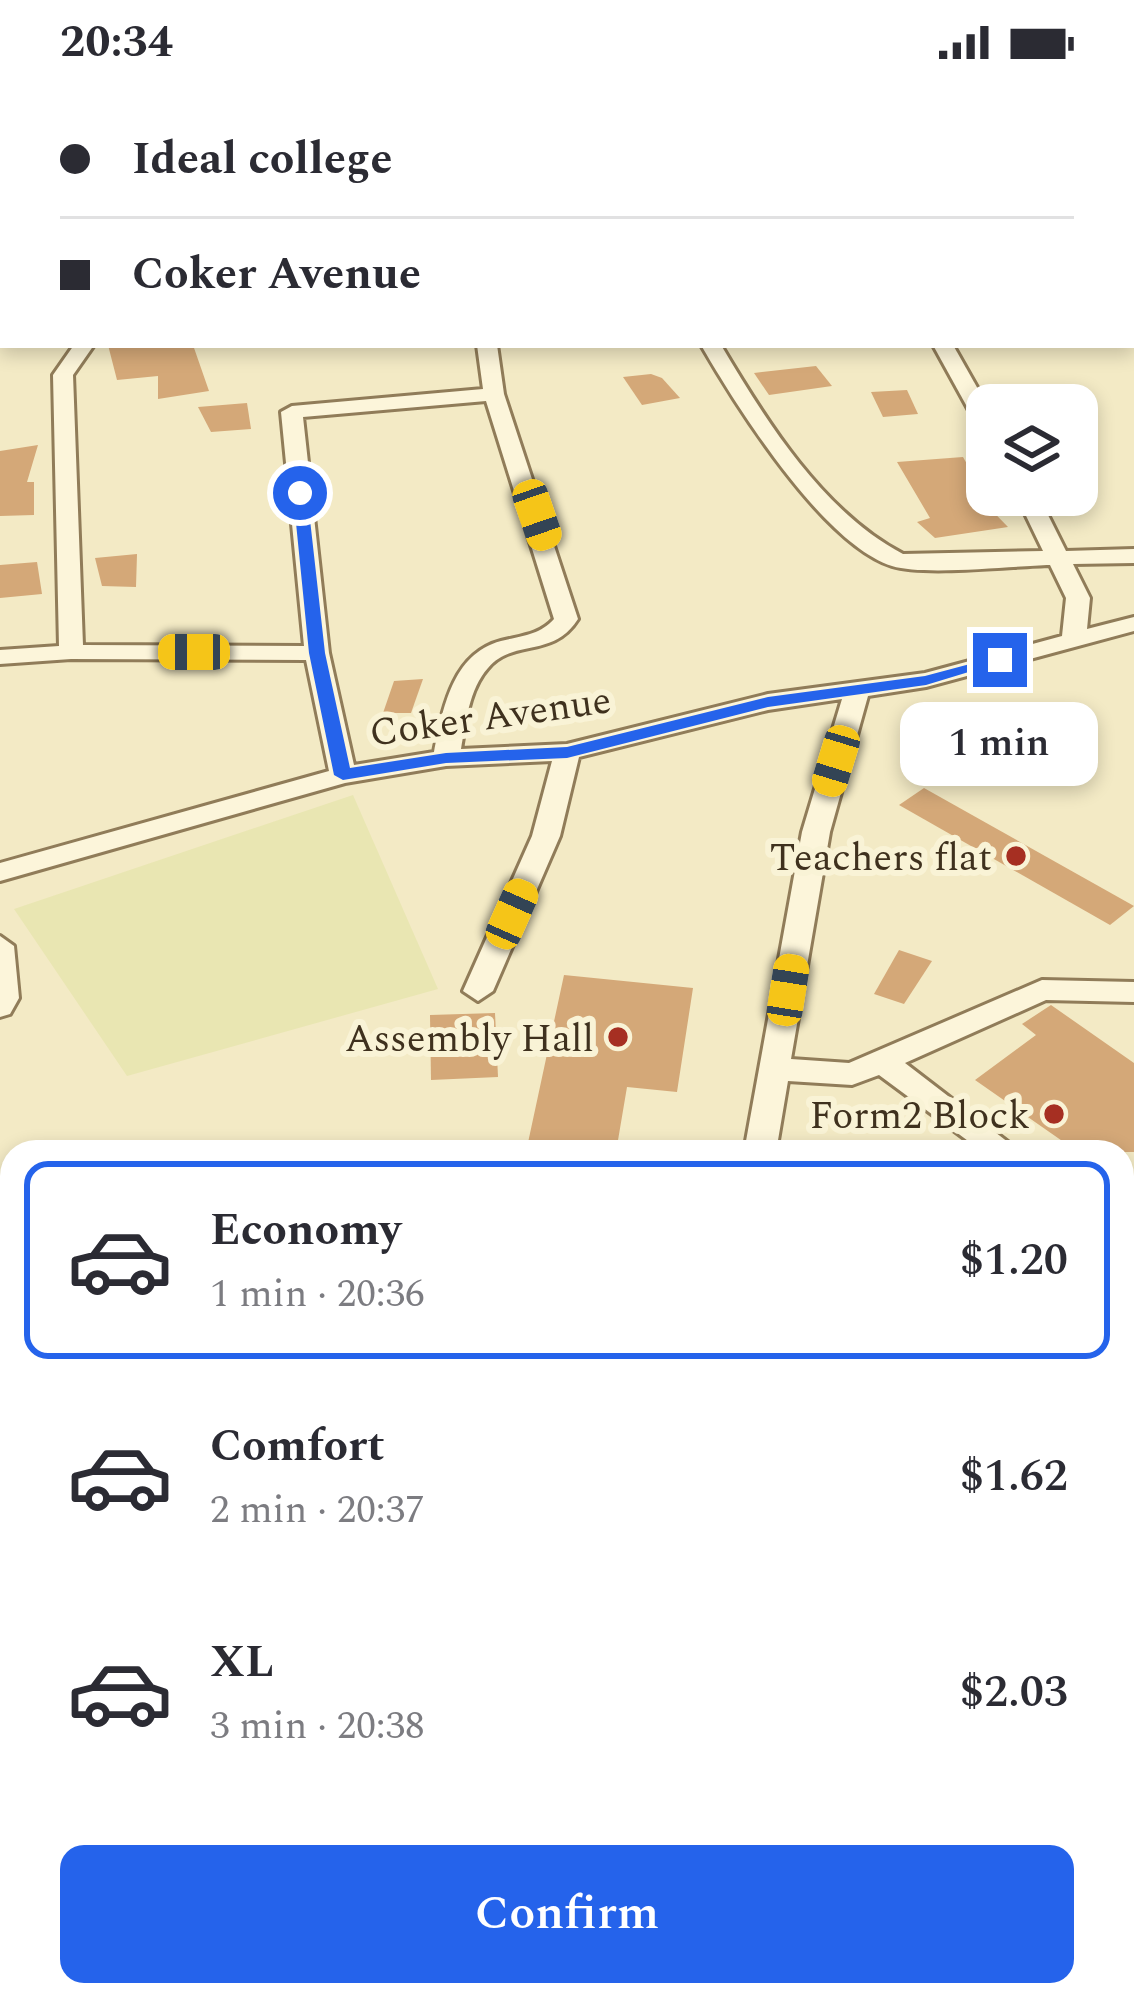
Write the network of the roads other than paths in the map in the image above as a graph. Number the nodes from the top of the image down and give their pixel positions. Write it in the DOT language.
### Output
graph roads {
  1 [pos="82,348"];
  2 [pos="487,348"];
  3 [pos="713,348"];
  4 [pos="946,348"];
  5 [pos="966,385"];
  6 [pos="494,394"];
  7 [pos="1039,516"];
  8 [pos="1061,555"];
  9 [pos="1134,556"];
  10 [pos="1078,598"];
  11 [pos="1134,621"];
  12 [pos="1074,640"];
  13 [pos="71,652"];
  14 [pos="317,653"];
  15 [pos="0,657"];
  16 [pos="857,691"];
  17 [pos="567,752"];
  18 [pos="446,758"];
  19 [pos="343,775"];
  20 [pos="0,872"];
  21 [pos="0,946"];
  22 [pos="478,992"];
  23 [pos="1134,992"];
  24 [pos="0,1007"];
  25 [pos="880,1060"];
  26 [pos="775,1069"];
  27 [pos="762,1140"];
  28 [pos="989,1140"];
  1 -- 13 [label="street"];
  2 -- 6 [label="street"];
  3 -- 8 [label="street"];
  4 -- 5 [label="street"];
  6 -- 14 [label="street"];
  6 -- 18 [label="street"];
  7 -- 8 [label="street"];
  8 -- 9 [label="street"];
  8 -- 10 [label="street"];
  10 -- 11 [label="street"];
  10 -- 12 [label="street"];
  11 -- 12 [label="street, Coker Avenue"];
  12 -- 16 [label="street, Coker Avenue"];
  13 -- 14 [label="street"];
  13 -- 15 [label="street"];
  14 -- 19 [label="street"];
  16 -- 17 [label="street, Coker Avenue"];
  16 -- 26 [label="street"];
  17 -- 18 [label="street, Coker Avenue"];
  17 -- 22 [label="street"];
  18 -- 19 [label="street, Coker Avenue"];
  19 -- 20 [label="street, Coker Avenue"];
  21 -- 24 [label="street"];
  23 -- 25 [label="street"];
  25 -- 26 [label="street"];
  25 -- 28 [label="street"];
  26 -- 27 [label="street"];
}
